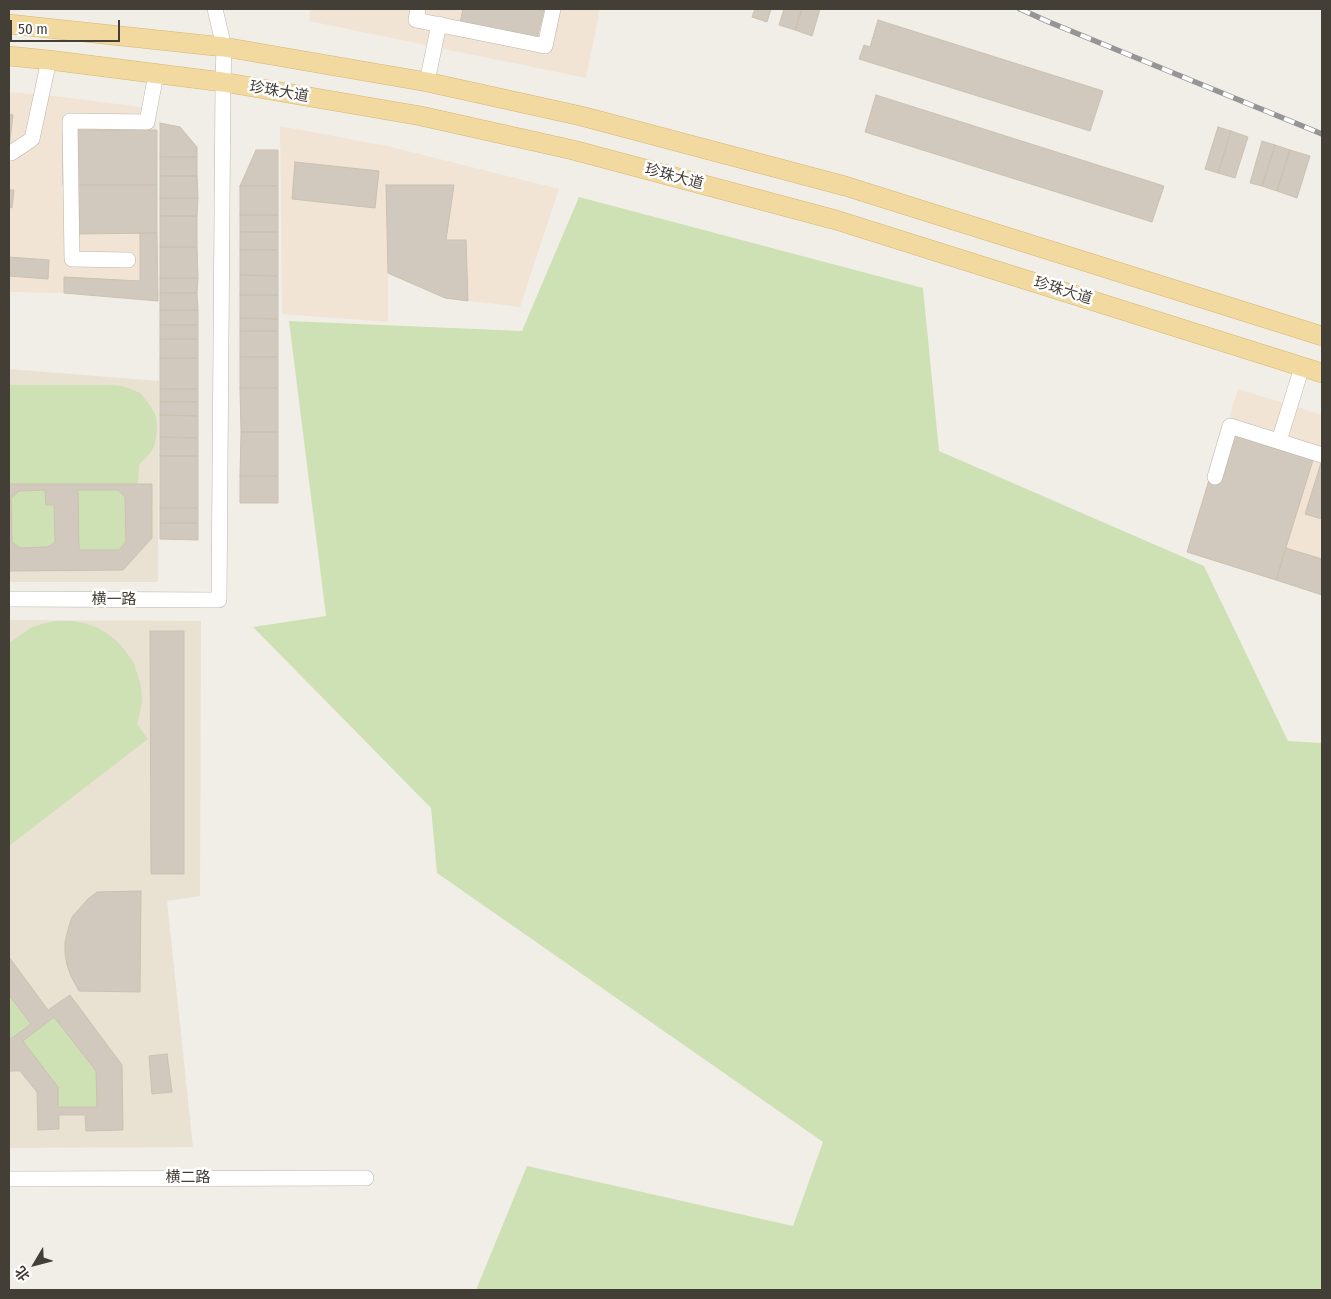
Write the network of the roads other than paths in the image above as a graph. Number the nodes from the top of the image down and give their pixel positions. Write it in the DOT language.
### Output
graph roads {
  1 [pos="215,9"];
  2 [pos="418,9"];
  3 [pos="553,9"];
  4 [pos="9,24"];
  5 [pos="439,24"];
  6 [pos="224,47"];
  7 [pos="9,56"];
  8 [pos="49,60"];
  9 [pos="156,74"];
  10 [pos="222,82"];
  11 [pos="427,82"];
  12 [pos="9,152"];
  13 [pos="128,260"];
  14 [pos="1322,336"];
  15 [pos="1302,367"];
  16 [pos="1322,373"];
  17 [pos="1278,441"];
  18 [pos="1322,455"];
  19 [pos="1215,476"];
  20 [pos="9,599"];
  21 [pos="366,1178"];
  22 [pos="9,1179"];
  1 -- 6 [label="street"];
  2 -- 5 [label="street"];
  3 -- 5 [label="street"];
  4 -- 6 [label="main road"];
  5 -- 11 [label="street"];
  6 -- 10 [label="street"];
  6 -- 11 [label="main road"];
  7 -- 8 [label="main road, 珍珠大道"];
  8 -- 9 [label="main road, 珍珠大道"];
  8 -- 12 [label="street"];
  9 -- 10 [label="main road, 珍珠大道"];
  9 -- 13 [label="street"];
  10 -- 15 [label="main road, 珍珠大道"];
  10 -- 20 [label="street, 横一路"];
  11 -- 14 [label="main road"];
  15 -- 16 [label="main road, 珍珠大道"];
  15 -- 17 [label="street"];
  17 -- 18 [label="street"];
  17 -- 19 [label="street"];
  21 -- 22 [label="street, 横二路"];
}
